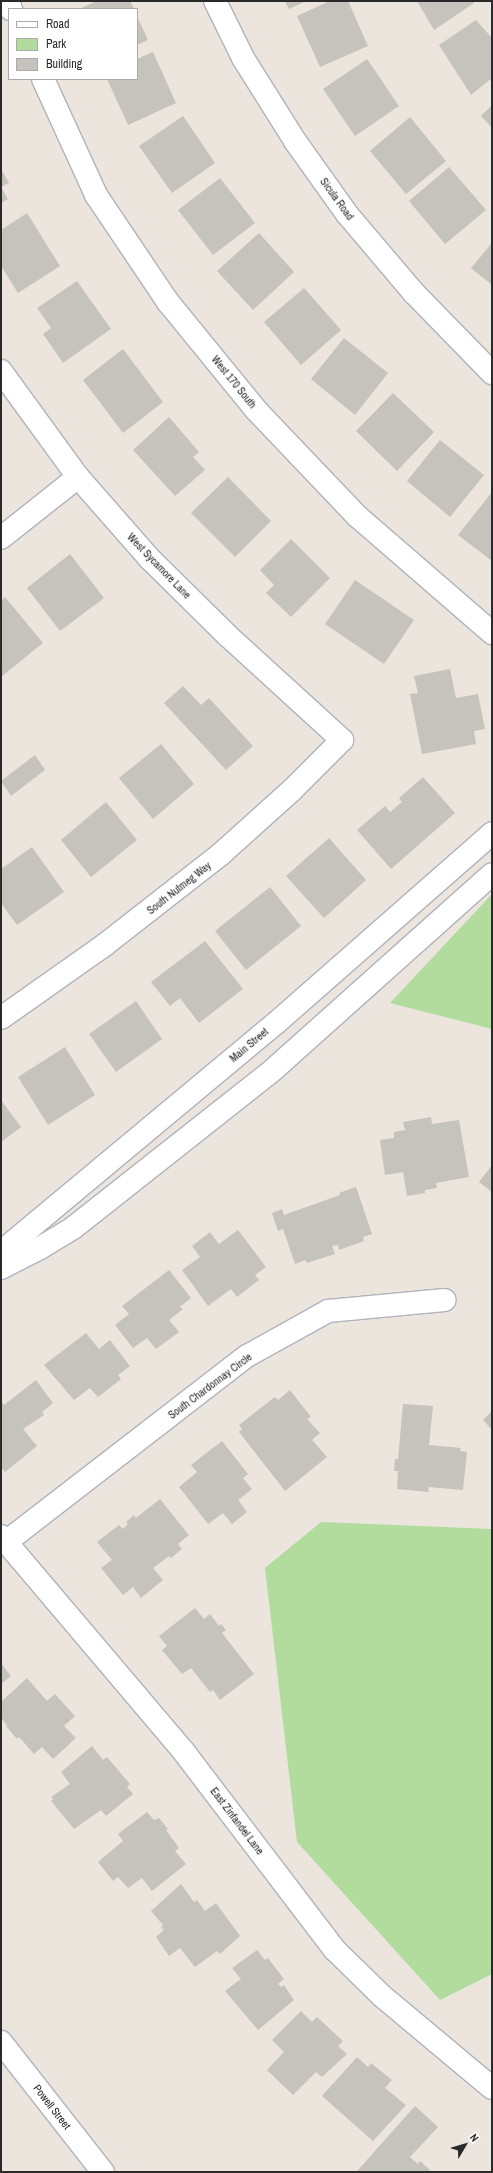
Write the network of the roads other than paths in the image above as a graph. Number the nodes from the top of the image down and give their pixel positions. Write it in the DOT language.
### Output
graph roads {
  1 [pos="215,1"];
  2 [pos="43,80"];
  3 [pos="1,370"];
  4 [pos="492,373"];
  5 [pos="78,477"];
  6 [pos="1,538"];
  7 [pos="492,633"];
  8 [pos="342,740"];
  9 [pos="492,833"];
  10 [pos="492,874"];
  11 [pos="1,1018"];
  12 [pos="1,1252"];
  13 [pos="1,1268"];
  14 [pos="444,1300"];
  15 [pos="4,1539"];
  16 [pos="1,2042"];
  17 [pos="492,2088"];
  18 [pos="103,2172"];
  1 -- 4 [label="street, Sicula Road"];
  2 -- 7 [label="street, West 170 South"];
  3 -- 5 [label="street, West Sycamore Lane"];
  5 -- 6 [label="street"];
  5 -- 8 [label="street, West Sycamore Lane"];
  8 -- 11 [label="street, South Nutmeg Way"];
  9 -- 12 [label="street, Main Street"];
  10 -- 13 [label="street"];
  14 -- 15 [label="street, South Chardonnay Circle"];
  15 -- 17 [label="street, East Zinfandel Lane"];
  16 -- 18 [label="street, Powell Street"];
}
